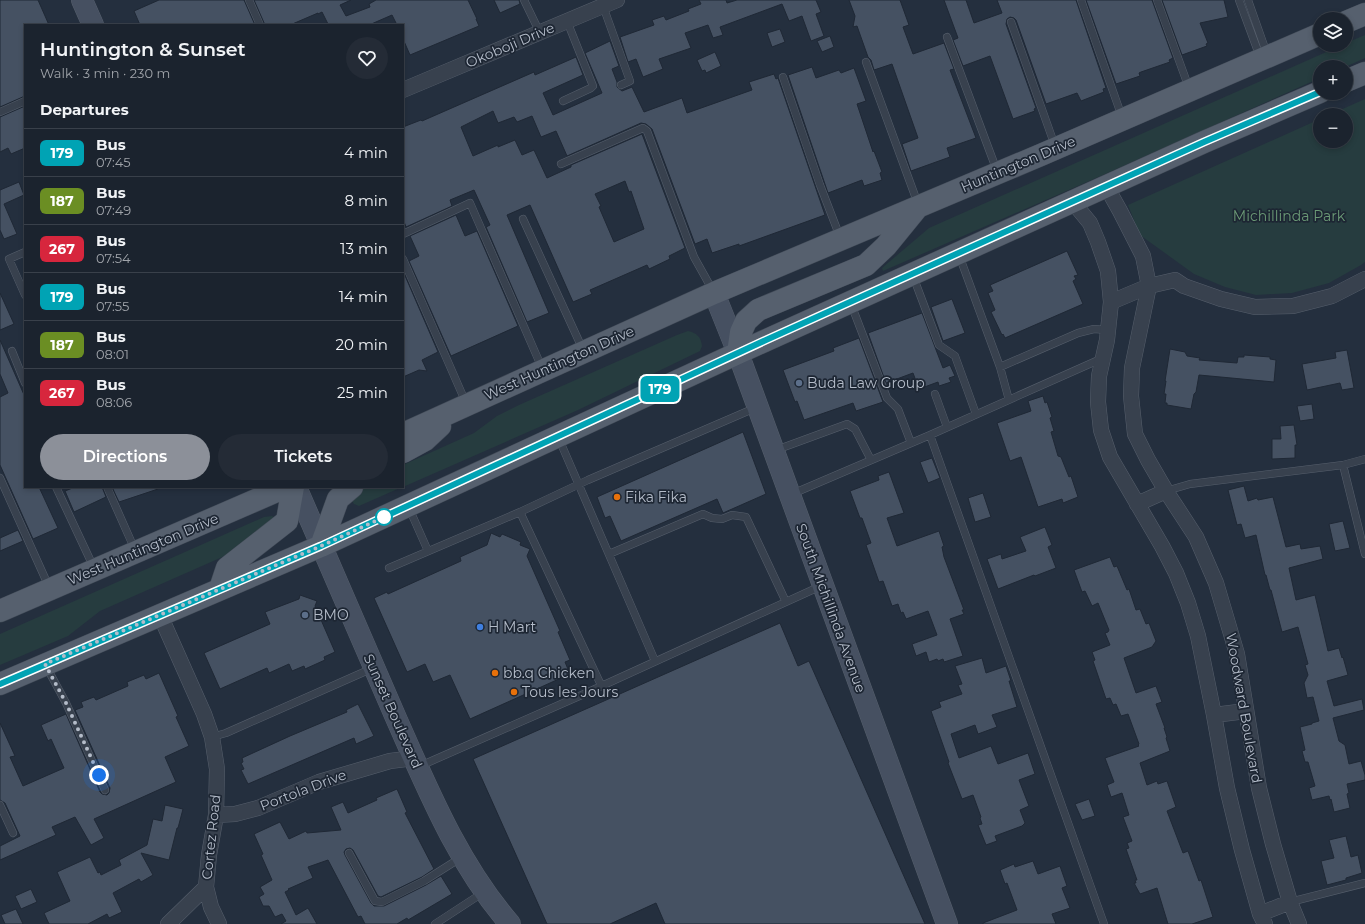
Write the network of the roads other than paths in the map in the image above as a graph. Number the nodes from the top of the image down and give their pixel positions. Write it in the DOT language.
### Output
graph roads {
  1 [pos="82,0"];
  2 [pos="249,0"];
  3 [pos="524,0"];
  4 [pos="618,0"];
  5 [pos="1082,0"];
  6 [pos="1157,0"];
  7 [pos="1238,0"];
  8 [pos="1248,0"];
  9 [pos="602,6"];
  10 [pos="1365,14"];
  11 [pos="1353,19"];
  12 [pos="567,21"];
  13 [pos="1011,22"];
  14 [pos="93,24"];
  15 [pos="260,24"];
  16 [pos="540,33"];
  17 [pos="947,37"];
  18 [pos="1313,37"];
  19 [pos="1264,58"];
  20 [pos="866,62"];
  21 [pos="1365,73"];
  22 [pos="783,77"];
  23 [pos="1353,78"];
  24 [pos="621,85"];
  25 [pos="404,90"];
  26 [pos="1189,90"];
  27 [pos="1313,95"];
  28 [pos="24,101"];
  29 [pos="563,101"];
  30 [pos="0,112"];
  31 [pos="1123,119"];
  32 [pos="1056,148"];
  33 [pos="561,164"];
  34 [pos="998,173"];
  35 [pos="1106,186"];
  36 [pos="1072,201"];
  37 [pos="919,206"];
  38 [pos="522,219"];
  39 [pos="404,234"];
  40 [pos="841,239"];
  41 [pos="24,252"];
  42 [pos="958,253"];
  43 [pos="404,262"];
  44 [pos="912,274"];
  45 [pos="1365,279"];
  46 [pos="1149,286"];
  47 [pos="24,293"];
  48 [pos="714,293"];
  49 [pos="850,302"];
  50 [pos="1112,302"];
  51 [pos="1108,330"];
  52 [pos="12,351"];
  53 [pos="584,352"];
  54 [pos="738,353"];
  55 [pos="1103,358"];
  56 [pos="1000,367"];
  57 [pos="543,370"];
  58 [pos="24,381"];
  59 [pos="935,394"];
  60 [pos="1009,400"];
  61 [pos="462,407"];
  62 [pos="757,407"];
  63 [pos="976,414"];
  64 [pos="947,428"];
  65 [pos="404,434"];
  66 [pos="930,435"];
  67 [pos="558,436"];
  68 [pos="911,443"];
  69 [pos="404,451"];
  70 [pos="774,451"];
  71 [pos="1365,459"];
  72 [pos="871,460"];
  73 [pos="1343,465"];
  74 [pos="0,478"];
  75 [pos="579,484"];
  76 [pos="56,488"];
  77 [pos="107,488"];
  78 [pos="284,488"];
  79 [pos="295,488"];
  80 [pos="295,488"];
  81 [pos="351,488"];
  82 [pos="1166,491"];
  83 [pos="790,495"];
  84 [pos="1137,504"];
  85 [pos="408,506"];
  86 [pos="520,512"];
  87 [pos="321,546"];
  88 [pos="428,551"];
  89 [pos="136,552"];
  90 [pos="609,554"];
  91 [pos="1365,554"];
  92 [pos="389,568"];
  93 [pos="95,570"];
  94 [pos="823,585"];
  95 [pos="50,589"];
  96 [pos="220,589"];
  97 [pos="786,602"];
  98 [pos="0,611"];
  99 [pos="160,615"];
  100 [pos="655,661"];
  101 [pos="45,664"];
  102 [pos="374,668"];
  103 [pos="0,684"];
  104 [pos="601,685"];
  105 [pos="1246,712"];
  106 [pos="1214,715"];
  107 [pos="212,737"];
  108 [pos="416,762"];
  109 [pos="105,790"];
  110 [pos="0,805"];
  111 [pos="216,815"];
  112 [pos="13,833"];
  113 [pos="350,852"];
  114 [pos="462,857"];
  115 [pos="1365,883"];
  116 [pos="206,887"];
  117 [pos="484,892"];
  118 [pos="1290,902"];
  119 [pos="1263,919"];
  120 [pos="504,922"];
  121 [pos="168,924"];
  122 [pos="219,924"];
  123 [pos="435,924"];
  124 [pos="947,924"];
  125 [pos="1104,924"];
  126 [pos="1299,924"];
  1 -- 14 [label="main road"];
  2 -- 15 [label="lane"];
  3 -- 16 [label="lane"];
  4 -- 9 [label="street, Okoboji Drive"];
  5 -- 31 [label="lane"];
  6 -- 26 [label="lane"];
  7 -- 19 [label="lane"];
  8 -- 19 [label="lane"];
  9 -- 12 [label="street, Okoboji Drive"];
  9 -- 24 [label="lane"];
  10 -- 11 [label="main road"];
  12 -- 16 [label="street, Okoboji Drive"];
  12 -- 29 [label="lane"];
  13 -- 32 [label="lane"];
  16 -- 25 [label="street, Okoboji Drive"];
  17 -- 34 [label="lane"];
  18 -- 19 [label="main road, Huntington Drive"];
  19 -- 26 [label="main road, Huntington Drive"];
  20 -- 37 [label="lane"];
  21 -- 23 [label="main road"];
  22 -- 40 [label="lane"];
  26 -- 31 [label="main road, Huntington Drive"];
  27 -- 35 [label="main road"];
  28 -- 30 [label="lane"];
  31 -- 32 [label="main road, Huntington Drive"];
  32 -- 34 [label="main road, Huntington Drive"];
  33 -- 48 [label="lane"];
  34 -- 37 [label="main road, Huntington Drive"];
  35 -- 36 [label="main road"];
  35 -- 46 [label="street, Woodward Boulevard"];
  36 -- 42 [label="main road"];
  36 -- 50 [label="street"];
  37 -- 40 [label="main road, Huntington Drive"];
  37 -- 54 [label="main road"];
  38 -- 53 [label="lane"];
  39 -- 57 [label="lane"];
  40 -- 48 [label="main road, Huntington Drive"];
  41 -- 47 [label="lane"];
  42 -- 44 [label="main road"];
  42 -- 56 [label="lane"];
  43 -- 61 [label="lane"];
  44 -- 49 [label="main road"];
  44 -- 63 [label="lane"];
  45 -- 46 [label="street"];
  46 -- 50 [label="street"];
  46 -- 82 [label="street, Woodward Boulevard"];
  48 -- 53 [label="main road, West Huntington Drive"];
  48 -- 54 [label="main road, South Michillinda Avenue"];
  49 -- 54 [label="main road"];
  49 -- 68 [label="lane"];
  50 -- 51 [label="street"];
  51 -- 55 [label="street"];
  51 -- 56 [label="lane"];
  52 -- 58 [label="lane"];
  53 -- 57 [label="main road, West Huntington Drive"];
  54 -- 62 [label="main road, South Michillinda Avenue"];
  54 -- 67 [label="main road"];
  55 -- 60 [label="lane"];
  55 -- 84 [label="street"];
  56 -- 60 [label="lane"];
  57 -- 61 [label="main road, West Huntington Drive"];
  59 -- 64 [label="lane"];
  60 -- 63 [label="lane"];
  61 -- 65 [label="main road, West Huntington Drive"];
  61 -- 69 [label="main road"];
  62 -- 70 [label="main road, South Michillinda Avenue"];
  62 -- 75 [label="lane"];
  63 -- 64 [label="lane"];
  64 -- 66 [label="lane"];
  66 -- 68 [label="lane"];
  66 -- 125 [label="lane"];
  67 -- 75 [label="lane"];
  67 -- 85 [label="main road"];
  68 -- 72 [label="lane"];
  70 -- 72 [label="lane"];
  70 -- 83 [label="main road, South Michillinda Avenue"];
  71 -- 73 [label="lane"];
  72 -- 83 [label="lane"];
  73 -- 82 [label="lane"];
  73 -- 91 [label="lane"];
  74 -- 95 [label="lane"];
  75 -- 86 [label="lane"];
  75 -- 90 [label="lane"];
  76 -- 93 [label="lane"];
  77 -- 89 [label="lane"];
  78 -- 89 [label="main road, West Huntington Drive"];
  79 -- 87 [label="main road, Sunset Boulevard"];
  80 -- 96 [label="main road"];
  81 -- 87 [label="main road"];
  82 -- 84 [label="street"];
  82 -- 105 [label="street, Woodward Boulevard"];
  83 -- 94 [label="main road, South Michillinda Avenue"];
  84 -- 106 [label="street"];
  85 -- 87 [label="main road"];
  85 -- 88 [label="lane"];
  86 -- 88 [label="lane"];
  86 -- 104 [label="lane"];
  87 -- 96 [label="main road"];
  87 -- 102 [label="main road, Sunset Boulevard"];
  88 -- 92 [label="lane"];
  89 -- 93 [label="main road, West Huntington Drive"];
  90 -- 97 [label="lane"];
  90 -- 100 [label="lane"];
  93 -- 95 [label="main road, West Huntington Drive"];
  94 -- 97 [label="lane"];
  94 -- 124 [label="main road, South Michillinda Avenue"];
  95 -- 98 [label="main road, West Huntington Drive"];
  96 -- 99 [label="main road"];
  97 -- 100 [label="lane"];
  99 -- 101 [label="main road"];
  99 -- 107 [label="street, Cortez Road"];
  100 -- 104 [label="lane"];
  101 -- 103 [label="main road"];
  101 -- 109 [label="lane"];
  102 -- 107 [label="lane"];
  102 -- 108 [label="main road, Sunset Boulevard"];
  104 -- 108 [label="lane"];
  105 -- 106 [label="street"];
  105 -- 118 [label="street, Woodward Boulevard"];
  106 -- 119 [label="street"];
  107 -- 111 [label="street, Cortez Road"];
  108 -- 111 [label="street, Portola Drive"];
  108 -- 114 [label="main road, Sunset Boulevard"];
  110 -- 112 [label="lane"];
  111 -- 116 [label="street, Cortez Road"];
  113 -- 114 [label="lane"];
  114 -- 117 [label="main road, Sunset Boulevard"];
  115 -- 118 [label="lane"];
  116 -- 121 [label="street"];
  116 -- 122 [label="street, Cortez Road"];
  117 -- 120 [label="main road, Sunset Boulevard"];
  117 -- 123 [label="lane"];
  118 -- 119 [label="street"];
  118 -- 126 [label="street, Woodward Boulevard"];
}
